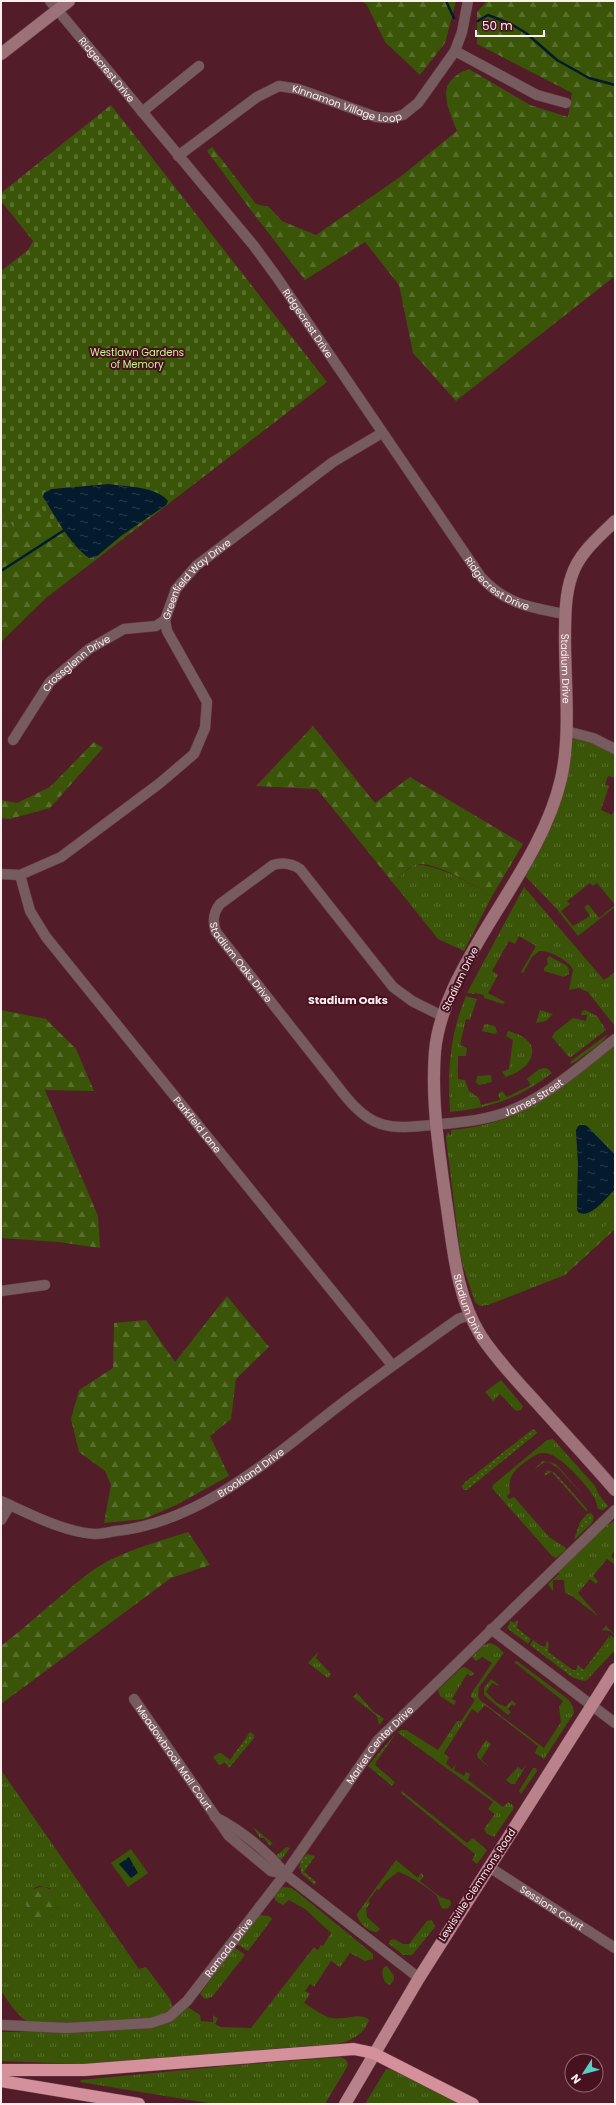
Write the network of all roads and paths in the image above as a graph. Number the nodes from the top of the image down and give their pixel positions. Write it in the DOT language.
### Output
graph roads {
  1 [pos="69,1"];
  2 [pos="468,1"];
  3 [pos="54,6"];
  4 [pos="455,51"];
  5 [pos="1,54"];
  6 [pos="199,66"];
  7 [pos="566,103"];
  8 [pos="142,112"];
  9 [pos="178,156"];
  10 [pos="382,433"];
  11 [pos="615,521"];
  12 [pos="566,614"];
  13 [pos="165,620"];
  14 [pos="566,731"];
  15 [pos="13,740"];
  16 [pos="615,749"];
  17 [pos="1,874"];
  18 [pos="20,875"];
  19 [pos="442,1016"];
  20 [pos="615,1039"];
  21 [pos="437,1124"];
  22 [pos="45,1285"];
  23 [pos="1,1291"];
  24 [pos="470,1315"];
  25 [pos="392,1365"];
  26 [pos="615,1490"];
  27 [pos="6,1503"];
  28 [pos="615,1510"];
  29 [pos="1,1520"];
  30 [pos="491,1629"];
  31 [pos="615,1669"];
  32 [pos="134,1699"];
  33 [pos="591,1705"];
  34 [pos="615,1723"];
  35 [pos="490,1867"];
  36 [pos="285,1874"];
  37 [pos="615,1948"];
  38 [pos="418,1978"];
  39 [pos="1,2025"];
  40 [pos="373,2053"];
  41 [pos="1,2070"];
  42 [pos="1,2080"];
  43 [pos="139,2104"];
  44 [pos="345,2104"];
  45 [pos="473,2104"];
  1 -- 3 [label="street"];
  2 -- 4 [label="street, Kinnamon Village Loop"];
  3 -- 5 [label="street"];
  3 -- 8 [label="street, Ridgecrest Drive"];
  4 -- 7 [label="street"];
  4 -- 9 [label="street, Kinnamon Village Loop"];
  6 -- 8 [label="street"];
  8 -- 9 [label="street, Ridgecrest Drive"];
  9 -- 10 [label="street, Ridgecrest Drive"];
  10 -- 12 [label="street, Ridgecrest Drive"];
  10 -- 13 [label="street, Greenfield Way Drive"];
  11 -- 12 [label="street, Stadium Drive"];
  12 -- 14 [label="street, Stadium Drive"];
  13 -- 15 [label="street, Crossglenn Drive"];
  13 -- 18 [label="street, Greenfield Way Drive"];
  14 -- 16 [label="street"];
  14 -- 19 [label="street, Stadium Drive"];
  17 -- 18 [label="street, Greenfield Way Drive"];
  18 -- 25 [label="street, Parkfield Lane"];
  19 -- 21 [label="street, Stadium Drive"];
  19 -- 21 [label="street, Stadium Oaks Drive"];
  20 -- 21 [label="street, James Street"];
  21 -- 24 [label="street, Stadium Drive"];
  22 -- 23 [label="street"];
  24 -- 25 [label="street, Brookland Drive"];
  24 -- 26 [label="street, Stadium Drive"];
  25 -- 27 [label="street, Brookland Drive"];
  27 -- 29 [label="street"];
  28 -- 30 [label="street, Market Center Drive"];
  30 -- 33 [label="street"];
  30 -- 36 [label="street, Market Center Drive"];
  31 -- 33 [label="main road, Lewisville Clemmons Road"];
  32 -- 36 [label="street, Meadowbrook Mall Court"];
  33 -- 34 [label="street"];
  33 -- 35 [label="main road, Lewisville Clemmons Road"];
  35 -- 37 [label="street, Sessions Court"];
  35 -- 38 [label="main road, Lewisville Clemmons Road"];
  36 -- 38 [label="street"];
  36 -- 39 [label="street, Ramada Drive"];
  38 -- 40 [label="main road, Lewisville Clemmons Road"];
  40 -- 41 [label="highway"];
  40 -- 44 [label="main road, Lewisville Clemmons Road"];
  40 -- 45 [label="highway"];
  42 -- 43 [label="highway"];
}
